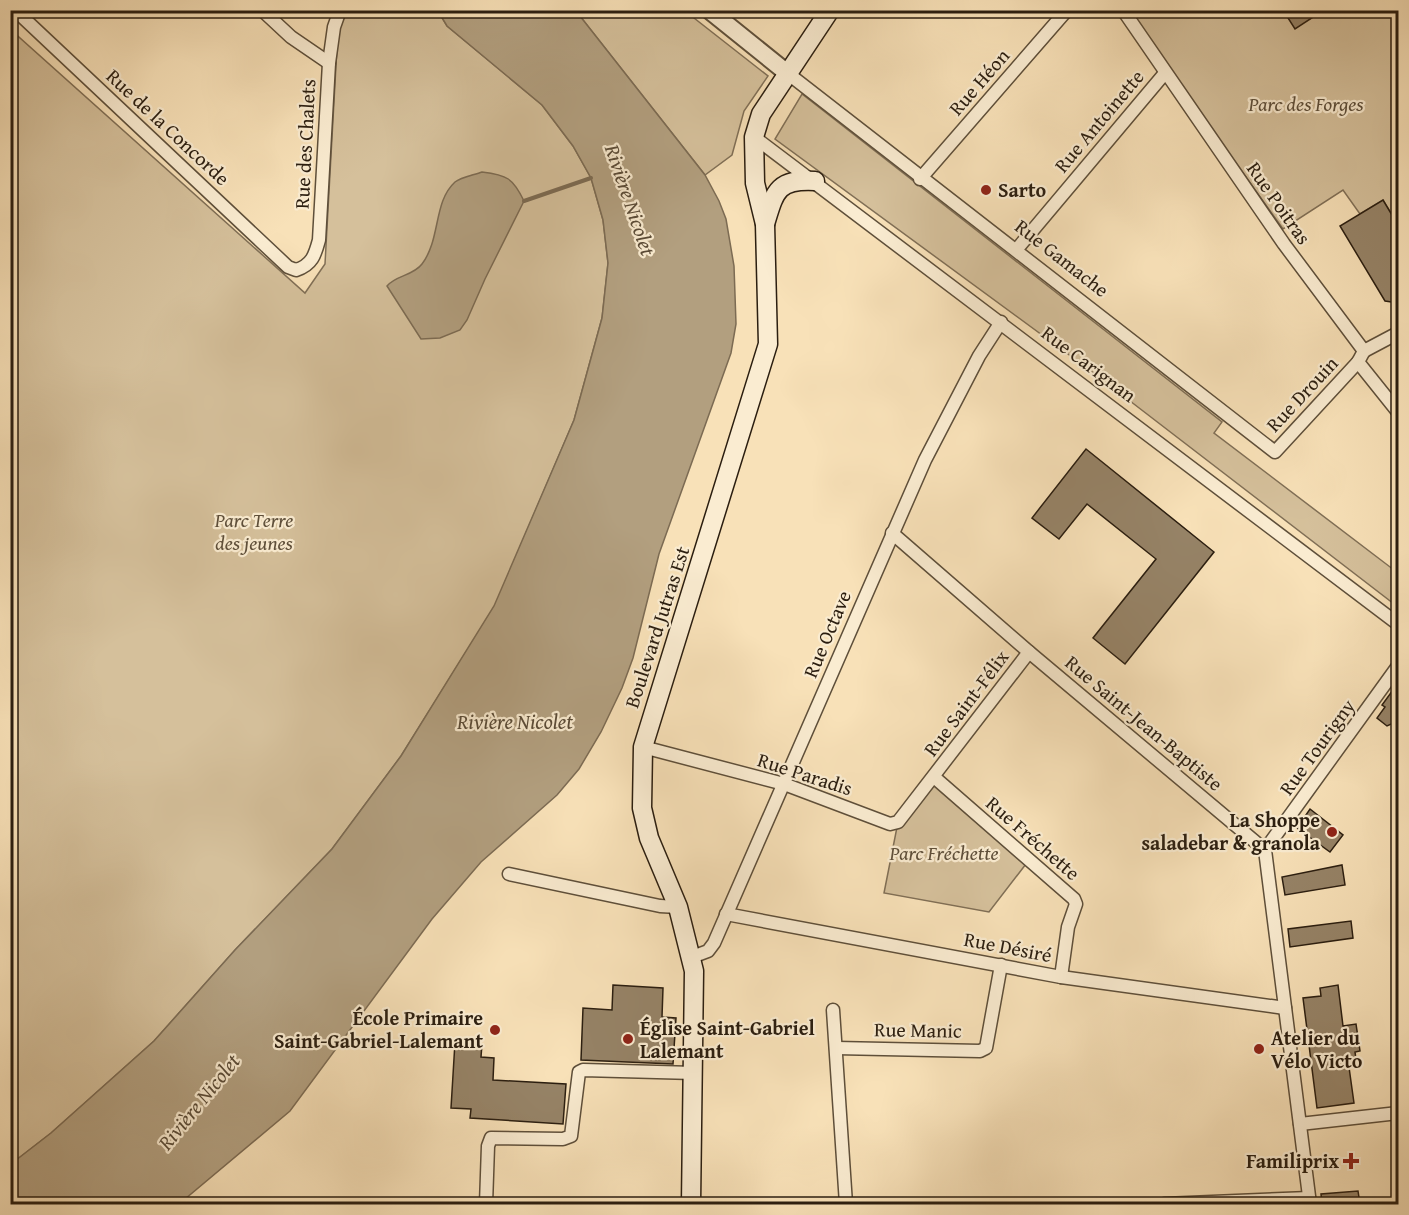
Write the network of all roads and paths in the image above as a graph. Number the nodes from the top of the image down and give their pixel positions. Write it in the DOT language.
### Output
graph roads {
  1 [pos="262,10"];
  2 [pos="340,10"];
  3 [pos="709,10"];
  4 [pos="830,10"];
  5 [pos="1067,10"];
  6 [pos="1123,10"];
  7 [pos="13,11"];
  8 [pos="329,63"];
  9 [pos="786,72"];
  10 [pos="1165,73"];
  11 [pos="754,136"];
  12 [pos="920,179"];
  13 [pos="815,181"];
  14 [pos="765,224"];
  15 [pos="1017,249"];
  16 [pos="296,270"];
  17 [pos="1000,322"];
  18 [pos="1398,333"];
  19 [pos="1361,356"];
  20 [pos="1398,412"];
  21 [pos="1275,452"];
  22 [pos="892,533"];
  23 [pos="1398,624"];
  24 [pos="1029,652"];
  25 [pos="1398,666"];
  26 [pos="643,747"];
  27 [pos="934,777"];
  28 [pos="784,784"];
  29 [pos="1265,850"];
  30 [pos="509,874"];
  31 [pos="678,907"];
  32 [pos="726,914"];
  33 [pos="692,957"];
  34 [pos="1001,965"];
  35 [pos="1061,977"];
  36 [pos="1285,1008"];
  37 [pos="834,1010"];
  38 [pos="836,1048"];
  39 [pos="694,1073"];
  40 [pos="1398,1113"];
  41 [pos="1300,1124"];
  42 [pos="1310,1201"];
  43 [pos="486,1204"];
  44 [pos="691,1204"];
  45 [pos="846,1204"];
  46 [pos="1164,1204"];
  1 -- 8 [label="street"];
  2 -- 8 [label="street, Rue des Chalets"];
  3 -- 9 [label="street, Rue Gamache"];
  4 -- 9 [label="main road, Boulevard Jutras Est"];
  5 -- 12 [label="street, Rue Héon"];
  6 -- 10 [label="street, Rue Poitras"];
  7 -- 16 [label="street, Rue de la Concorde"];
  8 -- 16 [label="street, Rue des Chalets"];
  9 -- 11 [label="main road, Boulevard Jutras Est"];
  9 -- 12 [label="street, Rue Gamache"];
  10 -- 15 [label="street, Rue Antoinette"];
  10 -- 19 [label="street, Rue Poitras"];
  11 -- 13 [label="street, Rue Carignan"];
  11 -- 14 [label="main road, Boulevard Jutras Est"];
  12 -- 15 [label="street, Rue Gamache"];
  13 -- 14 [label="main road"];
  13 -- 17 [label="street, Rue Carignan"];
  14 -- 26 [label="main road, Boulevard Jutras Est"];
  15 -- 21 [label="street, Rue Gamache"];
  17 -- 22 [label="street, Rue Octave"];
  17 -- 23 [label="street, Rue Carignan"];
  18 -- 19 [label="street, Rue Drouin"];
  19 -- 20 [label="street, Rue Poitras"];
  19 -- 21 [label="street, Rue Drouin"];
  22 -- 24 [label="street, Rue Saint-Jean-Baptiste"];
  22 -- 28 [label="street, Rue Octave"];
  24 -- 27 [label="street, Rue Saint-Félix"];
  24 -- 29 [label="street, Rue Saint-Jean-Baptiste"];
  25 -- 29 [label="street, Rue Tourigny"];
  26 -- 28 [label="street, Rue Paradis"];
  26 -- 31 [label="main road, Boulevard Jutras Est"];
  27 -- 28 [label="street, Rue Paradis"];
  27 -- 35 [label="street, Rue Fréchette"];
  28 -- 32 [label="street, Rue Octave"];
  29 -- 36 [label="street"];
  30 -- 31 [label="street"];
  31 -- 33 [label="main road, Boulevard Jutras Est"];
  32 -- 33 [label="street, Rue Octave"];
  32 -- 34 [label="street, Rue Désiré"];
  33 -- 39 [label="main road, Boulevard Jutras Est"];
  34 -- 35 [label="street, Rue Désiré"];
  34 -- 38 [label="street, Rue Manic"];
  35 -- 36 [label="street, Rue Désiré"];
  36 -- 41 [label="street"];
  37 -- 38 [label="street"];
  38 -- 45 [label="street"];
  39 -- 43 [label="street"];
  39 -- 44 [label="main road, Boulevard Jutras Est"];
  40 -- 41 [label="street"];
  41 -- 42 [label="street"];
  42 -- 46 [label="street"];
}
